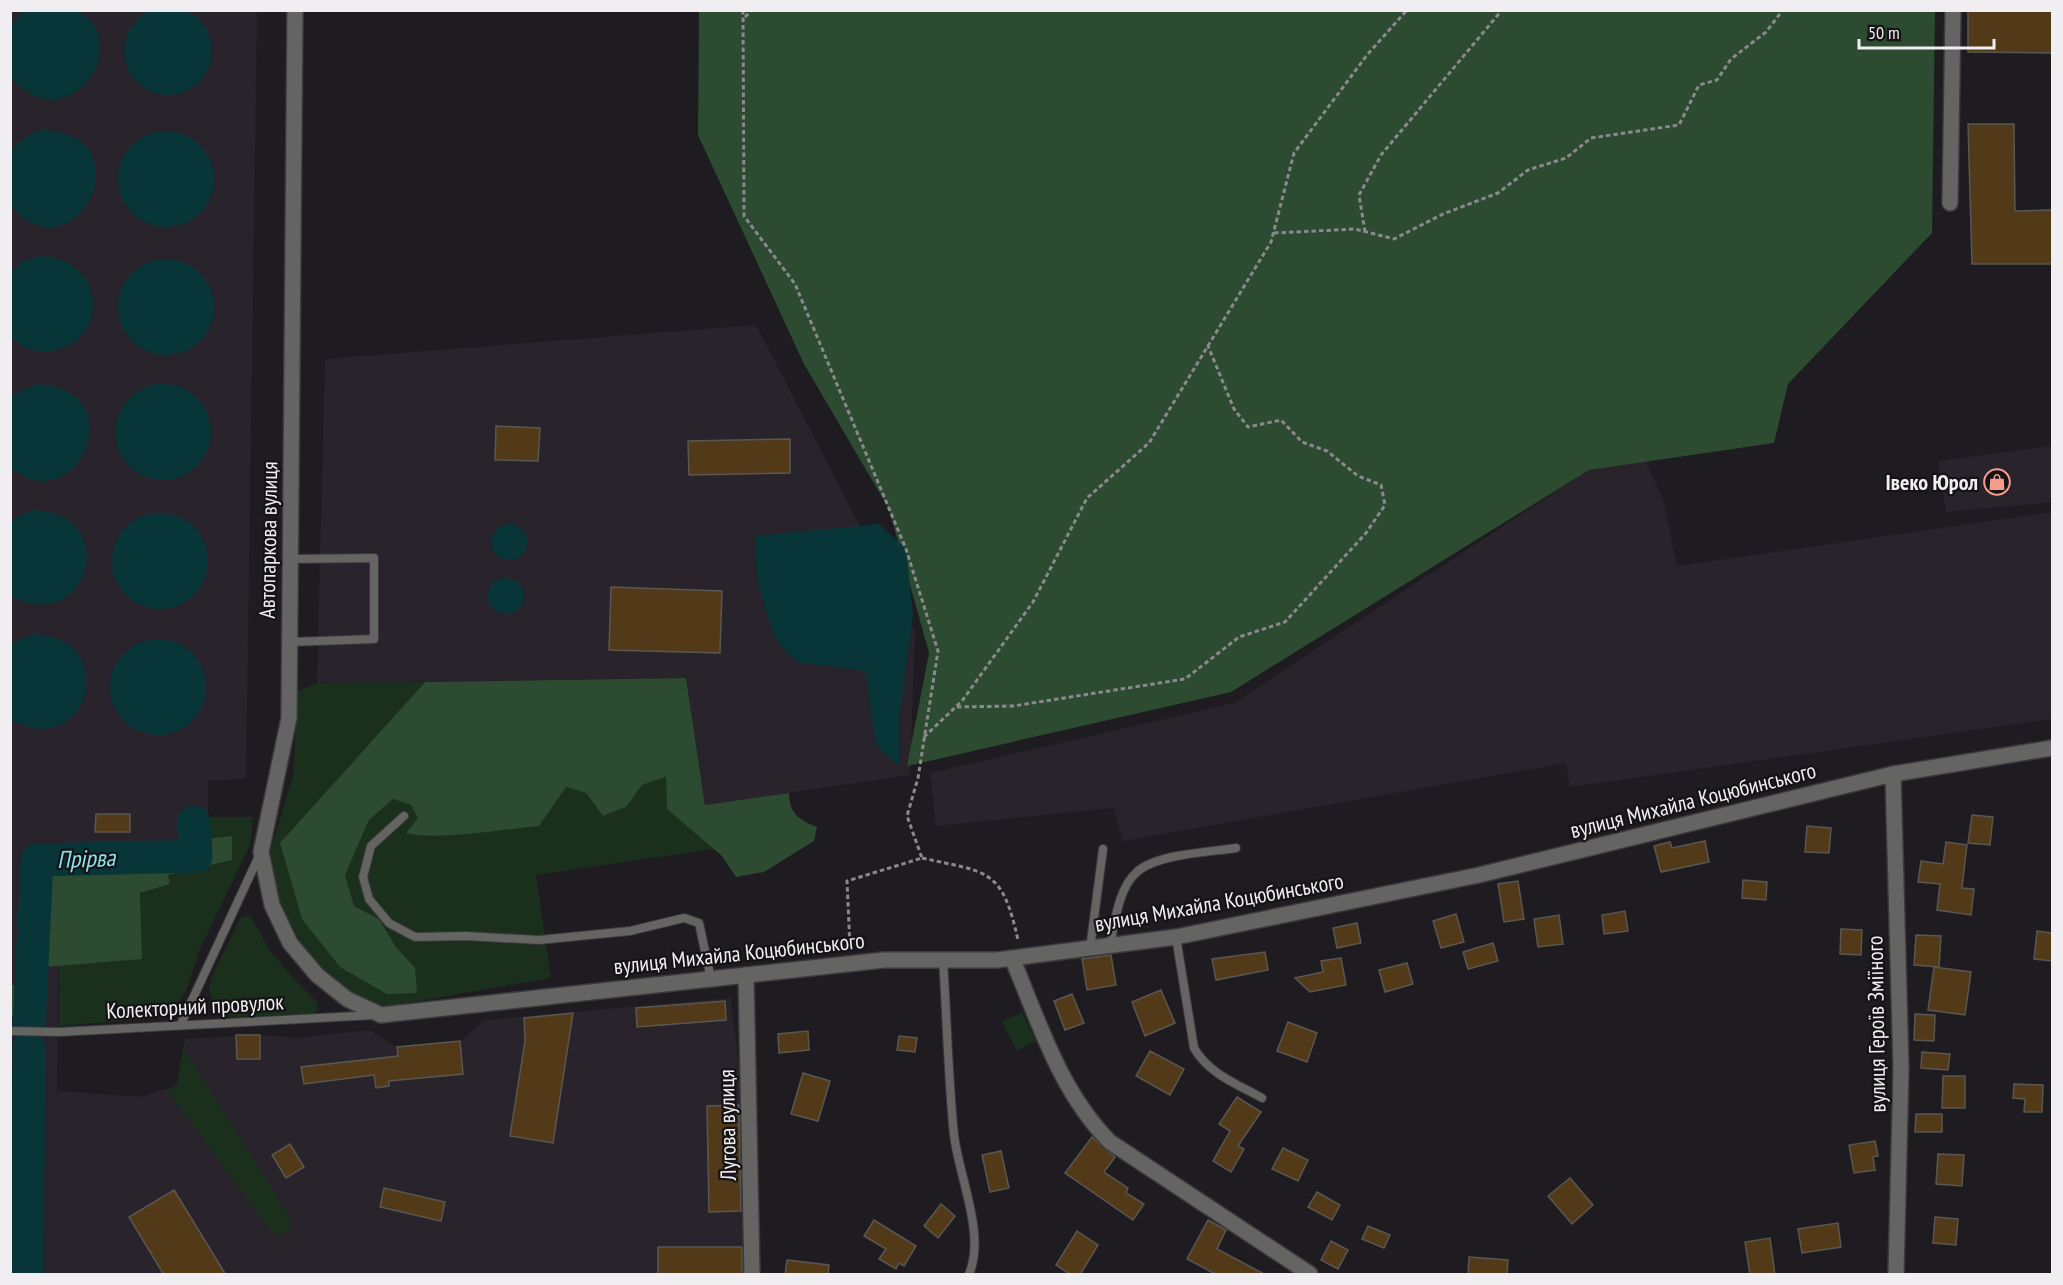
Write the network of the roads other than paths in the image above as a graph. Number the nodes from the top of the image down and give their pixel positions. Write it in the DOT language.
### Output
graph roads {
  1 [pos="295,10"];
  2 [pos="1953,10"];
  3 [pos="1950,203"];
  4 [pos="291,558"];
  5 [pos="290,642"];
  6 [pos="2052,748"];
  7 [pos="1893,774"];
  8 [pos="404,816"];
  9 [pos="1236,848"];
  10 [pos="1103,849"];
  11 [pos="261,852"];
  12 [pos="1176,937"];
  13 [pos="1109,947"];
  14 [pos="1090,949"];
  15 [pos="1017,957"];
  16 [pos="943,960"];
  17 [pos="746,975"];
  18 [pos="711,979"];
  19 [pos="381,1015"];
  20 [pos="181,1024"];
  21 [pos="10,1031"];
  22 [pos="1262,1098"];
  23 [pos="752,1275"];
  24 [pos="969,1275"];
  25 [pos="1310,1275"];
  26 [pos="1896,1275"];
  1 -- 4 [label="street, Автопаркова вулиця"];
  2 -- 3 [label="street"];
  4 -- 5 [label="street, Автопаркова вулиця"];
  4 -- 5 [label="lane"];
  5 -- 11 [label="street, Автопаркова вулиця"];
  6 -- 7 [label="street, вулиця Михайла Коцюбинського"];
  7 -- 12 [label="street, вулиця Михайла Коцюбинського"];
  7 -- 26 [label="street, вулиця Героїв Зміїного"];
  8 -- 18 [label="lane"];
  9 -- 13 [label="lane"];
  10 -- 14 [label="lane"];
  11 -- 19 [label="street, Автопаркова вулиця"];
  11 -- 20 [label="lane"];
  12 -- 13 [label="street, вулиця Михайла Коцюбинського"];
  12 -- 22 [label="lane"];
  13 -- 14 [label="street, вулиця Михайла Коцюбинського"];
  14 -- 15 [label="street, вулиця Михайла Коцюбинського"];
  15 -- 16 [label="street, вулиця Михайла Коцюбинського"];
  15 -- 25 [label="street"];
  16 -- 17 [label="street, вулиця Михайла Коцюбинського"];
  16 -- 24 [label="lane"];
  17 -- 18 [label="street, вулиця Михайла Коцюбинського"];
  17 -- 23 [label="street, Лугова вулиця"];
  18 -- 19 [label="street, вулиця Михайла Коцюбинського"];
  19 -- 20 [label="lane, Колекторний провулок"];
  20 -- 21 [label="lane, Колекторний провулок"];
}
